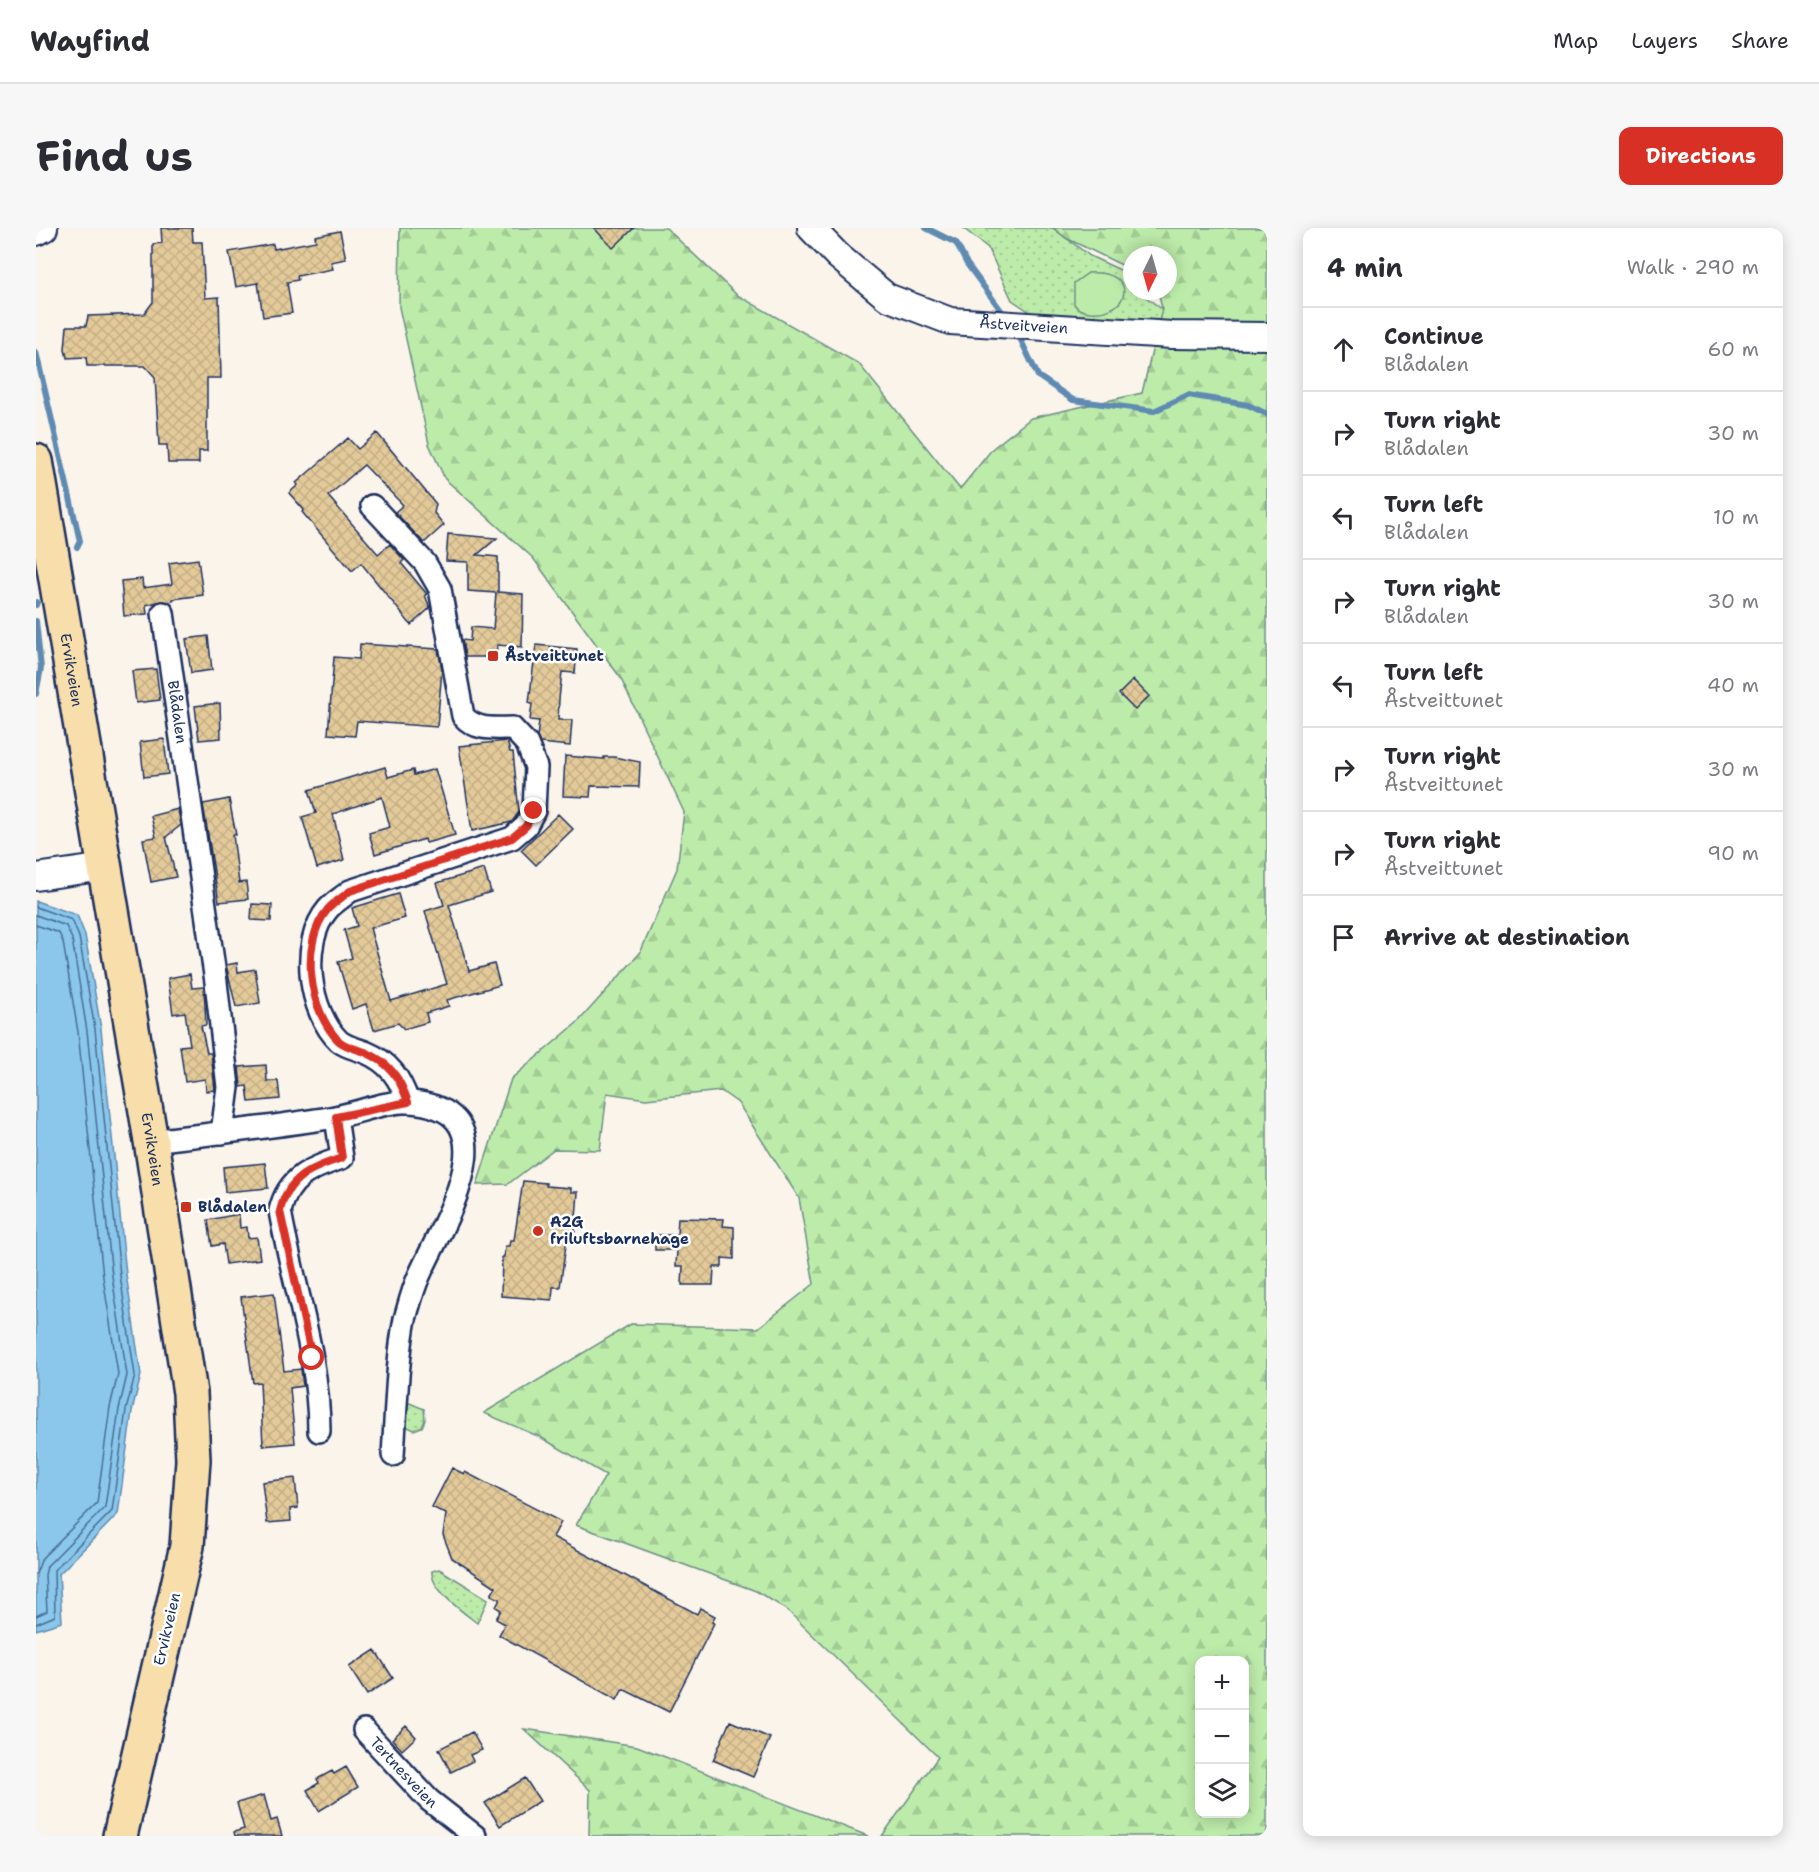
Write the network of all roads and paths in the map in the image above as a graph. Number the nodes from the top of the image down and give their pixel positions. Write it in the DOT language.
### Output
graph roads {
  1 [pos="44,228"];
  2 [pos="811,228"];
  3 [pos="36,232"];
  4 [pos="1267,336"];
  5 [pos="36,461"];
  6 [pos="372,506"];
  7 [pos="163,613"];
  8 [pos="105,867"];
  9 [pos="36,877"];
  10 [pos="408,1102"];
  11 [pos="336,1117"];
  12 [pos="222,1133"];
  13 [pos="151,1141"];
  14 [pos="319,1431"];
  15 [pos="393,1455"];
  16 [pos="364,1730"];
  17 [pos="120,1836"];
  18 [pos="475,1836"];
  1 -- 3 [label="street"];
  2 -- 4 [label="street, Åstveitveien"];
  5 -- 8 [label="main road, Ervikveien"];
  6 -- 10 [label="street"];
  7 -- 12 [label="street, Blådalen"];
  8 -- 9 [label="street"];
  8 -- 13 [label="main road, Ervikveien"];
  10 -- 11 [label="street"];
  10 -- 15 [label="street"];
  11 -- 12 [label="street"];
  11 -- 14 [label="street"];
  12 -- 13 [label="street"];
  13 -- 17 [label="main road, Ervikveien"];
  16 -- 18 [label="street, Tertnesveien"];
}
